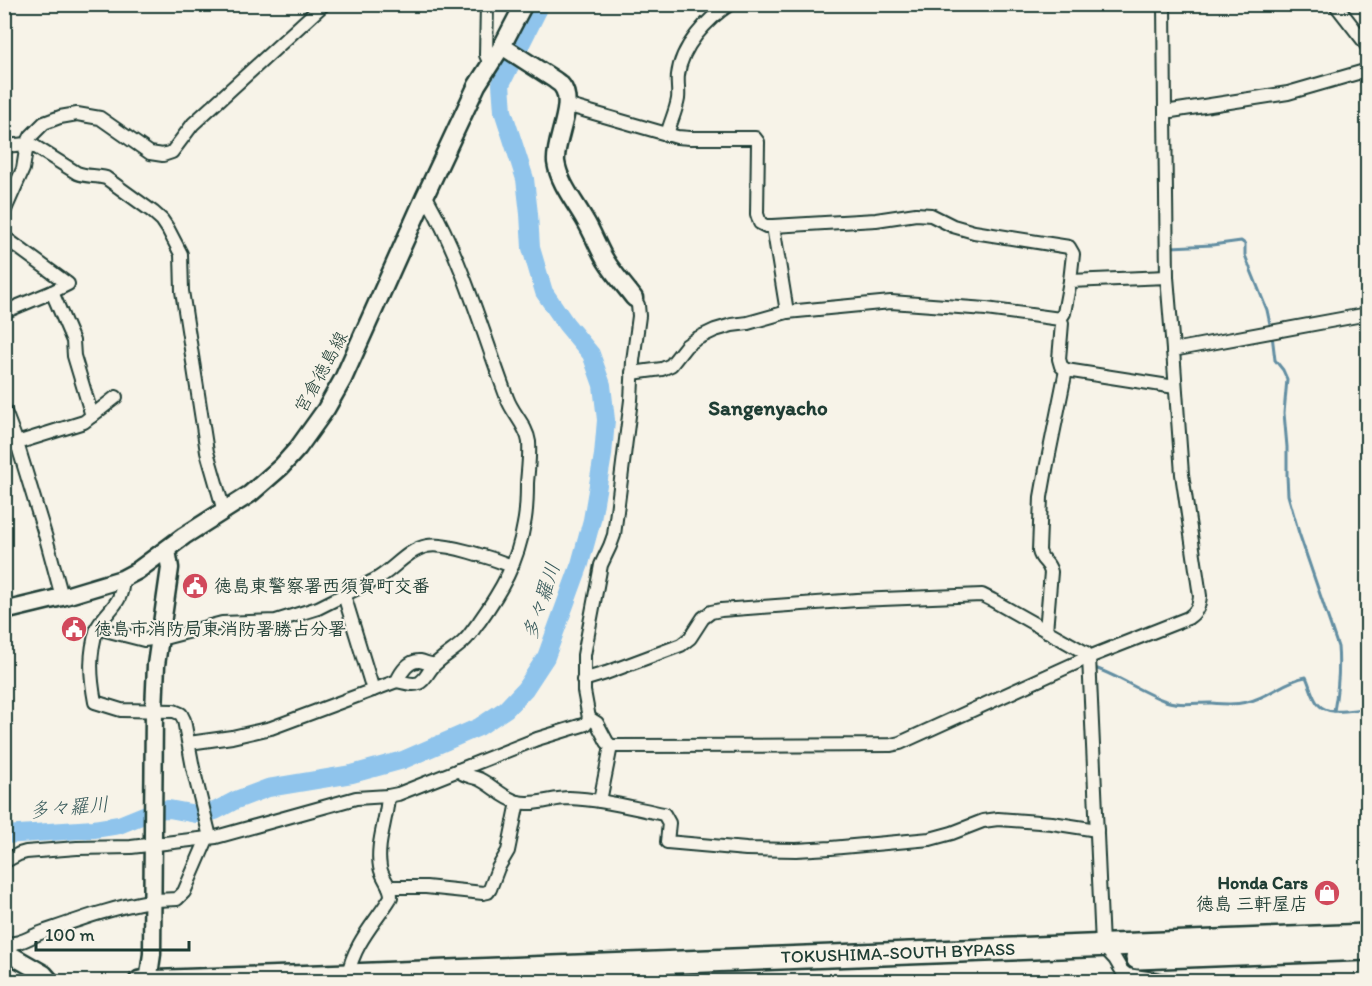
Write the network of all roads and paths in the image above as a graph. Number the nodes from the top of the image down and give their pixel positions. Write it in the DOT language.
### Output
graph roads {
  1 [pos="324,4"];
  2 [pos="487,4"];
  3 [pos="524,4"];
  4 [pos="730,4"];
  5 [pos="1164,4"];
  6 [pos="1342,7"];
  7 [pos="504,48"];
  8 [pos="1368,48"];
  9 [pos="490,64"];
  10 [pos="1368,70"];
  11 [pos="566,105"];
  12 [pos="1166,112"];
  13 [pos="667,135"];
  14 [pos="27,144"];
  15 [pos="4,146"];
  16 [pos="425,196"];
  17 [pos="4,212"];
  18 [pos="773,225"];
  19 [pos="4,237"];
  20 [pos="1167,277"];
  21 [pos="1070,281"];
  22 [pos="52,292"];
  23 [pos="634,298"];
  24 [pos="4,312"];
  25 [pos="787,312"];
  26 [pos="1368,314"];
  27 [pos="1060,319"];
  28 [pos="1173,350"];
  29 [pos="1066,370"];
  30 [pos="632,373"];
  31 [pos="1175,387"];
  32 [pos="116,397"];
  33 [pos="4,409"];
  34 [pos="92,416"];
  35 [pos="17,443"];
  36 [pos="4,447"];
  37 [pos="224,511"];
  38 [pos="167,550"];
  39 [pos="513,566"];
  40 [pos="122,579"];
  41 [pos="344,595"];
  42 [pos="62,597"];
  43 [pos="4,610"];
  44 [pos="97,628"];
  45 [pos="1046,631"];
  46 [pos="160,638"];
  47 [pos="1089,657"];
  48 [pos="435,664"];
  49 [pos="583,680"];
  50 [pos="397,681"];
  51 [pos="373,690"];
  52 [pos="154,710"];
  53 [pos="589,718"];
  54 [pos="189,743"];
  55 [pos="611,746"];
  56 [pos="458,770"];
  57 [pos="388,796"];
  58 [pos="600,801"];
  59 [pos="518,802"];
  60 [pos="1097,830"];
  61 [pos="209,838"];
  62 [pos="152,845"];
  63 [pos="4,862"];
  64 [pos="389,887"];
  65 [pos="152,900"];
  66 [pos="1368,934"];
  67 [pos="4,942"];
  68 [pos="1368,949"];
  69 [pos="4,951"];
  70 [pos="1108,952"];
  71 [pos="348,975"];
  72 [pos="51,981"];
  73 [pos="140,981"];
  74 [pos="148,981"];
  75 [pos="540,981"];
  76 [pos="1175,981"];
  1 -- 14 [label="street"];
  2 -- 9 [label="street"];
  3 -- 7 [label="main road, 宮倉徳島線"];
  4 -- 13 [label="street"];
  5 -- 12 [label="street"];
  6 -- 8 [label="street"];
  7 -- 9 [label="main road, 宮倉徳島線"];
  7 -- 11 [label="main road"];
  9 -- 16 [label="main road, 宮倉徳島線"];
  10 -- 12 [label="street"];
  11 -- 13 [label="street"];
  11 -- 23 [label="main road"];
  12 -- 20 [label="street"];
  13 -- 18 [label="street"];
  14 -- 15 [label="street"];
  14 -- 17 [label="street"];
  14 -- 37 [label="street"];
  16 -- 37 [label="main road, 宮倉徳島線"];
  16 -- 39 [label="street"];
  18 -- 21 [label="street"];
  18 -- 25 [label="street"];
  19 -- 22 [label="street"];
  20 -- 21 [label="street"];
  20 -- 28 [label="street"];
  21 -- 27 [label="street"];
  22 -- 24 [label="street"];
  22 -- 34 [label="street"];
  23 -- 30 [label="street"];
  25 -- 27 [label="street"];
  25 -- 30 [label="street"];
  26 -- 28 [label="street"];
  27 -- 29 [label="street"];
  28 -- 31 [label="street"];
  29 -- 31 [label="street"];
  29 -- 45 [label="street"];
  30 -- 49 [label="street"];
  31 -- 47 [label="street"];
  32 -- 34 [label="street"];
  33 -- 35 [label="street"];
  34 -- 35 [label="street"];
  35 -- 36 [label="street"];
  35 -- 42 [label="street"];
  37 -- 38 [label="main road, 宮倉徳島線"];
  38 -- 40 [label="main road, 宮倉徳島線"];
  38 -- 46 [label="main road"];
  39 -- 41 [label="street"];
  39 -- 48 [label="street"];
  40 -- 42 [label="main road, 宮倉徳島線"];
  40 -- 44 [label="street"];
  41 -- 46 [label="street"];
  41 -- 51 [label="street"];
  42 -- 43 [label="main road, 宮倉徳島線"];
  44 -- 46 [label="street"];
  44 -- 52 [label="street"];
  45 -- 47 [label="street"];
  45 -- 49 [label="street"];
  46 -- 52 [label="main road"];
  47 -- 55 [label="street"];
  47 -- 60 [label="street"];
  48 -- 50 [label="street"];
  48 -- 50 [label="street"];
  49 -- 53 [label="street"];
  50 -- 51 [label="street"];
  51 -- 54 [label="street"];
  52 -- 54 [label="street"];
  52 -- 62 [label="main road"];
  53 -- 55 [label="street"];
  53 -- 56 [label="street"];
  54 -- 61 [label="street"];
  55 -- 58 [label="street"];
  56 -- 57 [label="street"];
  56 -- 59 [label="street"];
  57 -- 61 [label="street"];
  57 -- 64 [label="street"];
  58 -- 59 [label="street"];
  58 -- 60 [label="street"];
  59 -- 64 [label="street"];
  60 -- 70 [label="street"];
  61 -- 62 [label="street"];
  61 -- 65 [label="street"];
  62 -- 63 [label="street"];
  62 -- 65 [label="main road"];
  64 -- 71 [label="street"];
  65 -- 67 [label="street"];
  65 -- 74 [label="main road"];
  66 -- 70 [label="highway, TOKUSHIMA-SOUTH BYPASS"];
  68 -- 70 [label="highway, TOKUSHIMA-SOUTH BYPASS"];
  69 -- 72 [label="main road"];
  70 -- 71 [label="highway, TOKUSHIMA-SOUTH BYPASS"];
  70 -- 75 [label="highway, TOKUSHIMA-SOUTH BYPASS"];
  70 -- 76 [label="street"];
  71 -- 74 [label="highway, TOKUSHIMA-SOUTH BYPASS"];
  73 -- 74 [label="highway, TOKUSHIMA-SOUTH BYPASS"];
}
